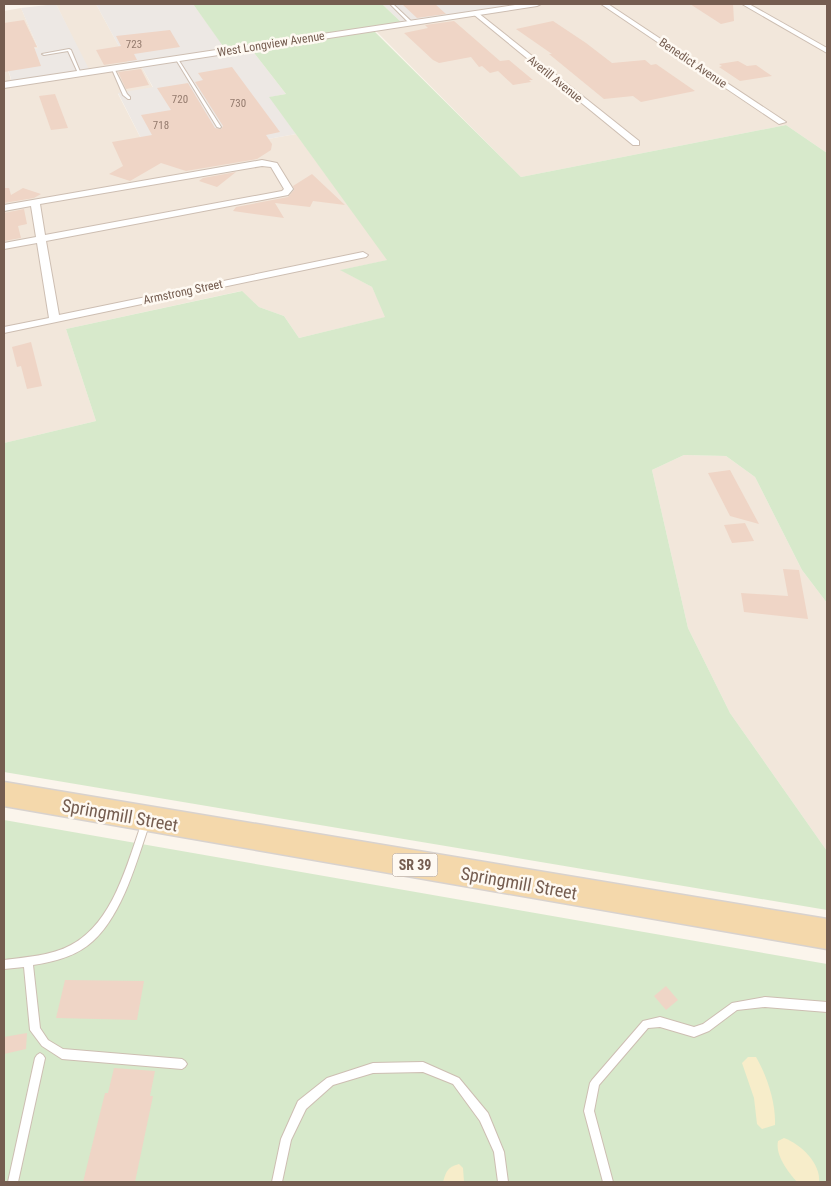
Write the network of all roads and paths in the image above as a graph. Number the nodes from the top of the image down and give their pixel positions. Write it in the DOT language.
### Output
graph roads {
  1 [pos="391,4"];
  2 [pos="537,4"];
  3 [pos="604,4"];
  4 [pos="745,4"];
  5 [pos="475,13"];
  6 [pos="411,23"];
  7 [pos="827,51"];
  8 [pos="44,54"];
  9 [pos="176,59"];
  10 [pos="112,68"];
  11 [pos="80,73"];
  12 [pos="4,85"];
  13 [pos="129,98"];
  14 [pos="782,122"];
  15 [pos="219,128"];
  16 [pos="636,143"];
  17 [pos="35,203"];
  18 [pos="4,208"];
  19 [pos="39,239"];
  20 [pos="4,246"];
  21 [pos="363,255"];
  22 [pos="54,319"];
  23 [pos="4,330"];
  24 [pos="4,794"];
  25 [pos="148,820"];
  26 [pos="827,934"];
  27 [pos="28,962"];
  28 [pos="4,964"];
  29 [pos="827,1008"];
  30 [pos="40,1058"];
  31 [pos="182,1064"];
  32 [pos="13,1182"];
  33 [pos="277,1182"];
  34 [pos="503,1182"];
  35 [pos="608,1182"];
  1 -- 6 [label="lane"];
  2 -- 5 [label="street, West Longview Avenue"];
  3 -- 14 [label="street, Benedict Avenue"];
  4 -- 7 [label="street"];
  5 -- 6 [label="street, West Longview Avenue"];
  5 -- 16 [label="street, Averill Avenue"];
  6 -- 9 [label="street, West Longview Avenue"];
  8 -- 11 [label="lane"];
  9 -- 10 [label="street, West Longview Avenue"];
  9 -- 15 [label="lane"];
  10 -- 11 [label="street, West Longview Avenue"];
  10 -- 13 [label="lane"];
  11 -- 12 [label="street, West Longview Avenue"];
  17 -- 18 [label="street"];
  17 -- 19 [label="street"];
  17 -- 19 [label="street"];
  19 -- 20 [label="street"];
  19 -- 22 [label="street"];
  21 -- 22 [label="street, Armstrong Street"];
  22 -- 23 [label="street, Armstrong Street"];
  24 -- 25 [label="main road, Springmill Street / SR 39"];
  25 -- 26 [label="main road, Springmill Street / SR 39"];
  25 -- 27 [label="lane"];
  27 -- 28 [label="lane"];
  27 -- 31 [label="lane"];
  29 -- 35 [label="lane"];
  30 -- 32 [label="lane"];
  33 -- 34 [label="lane"];
}
